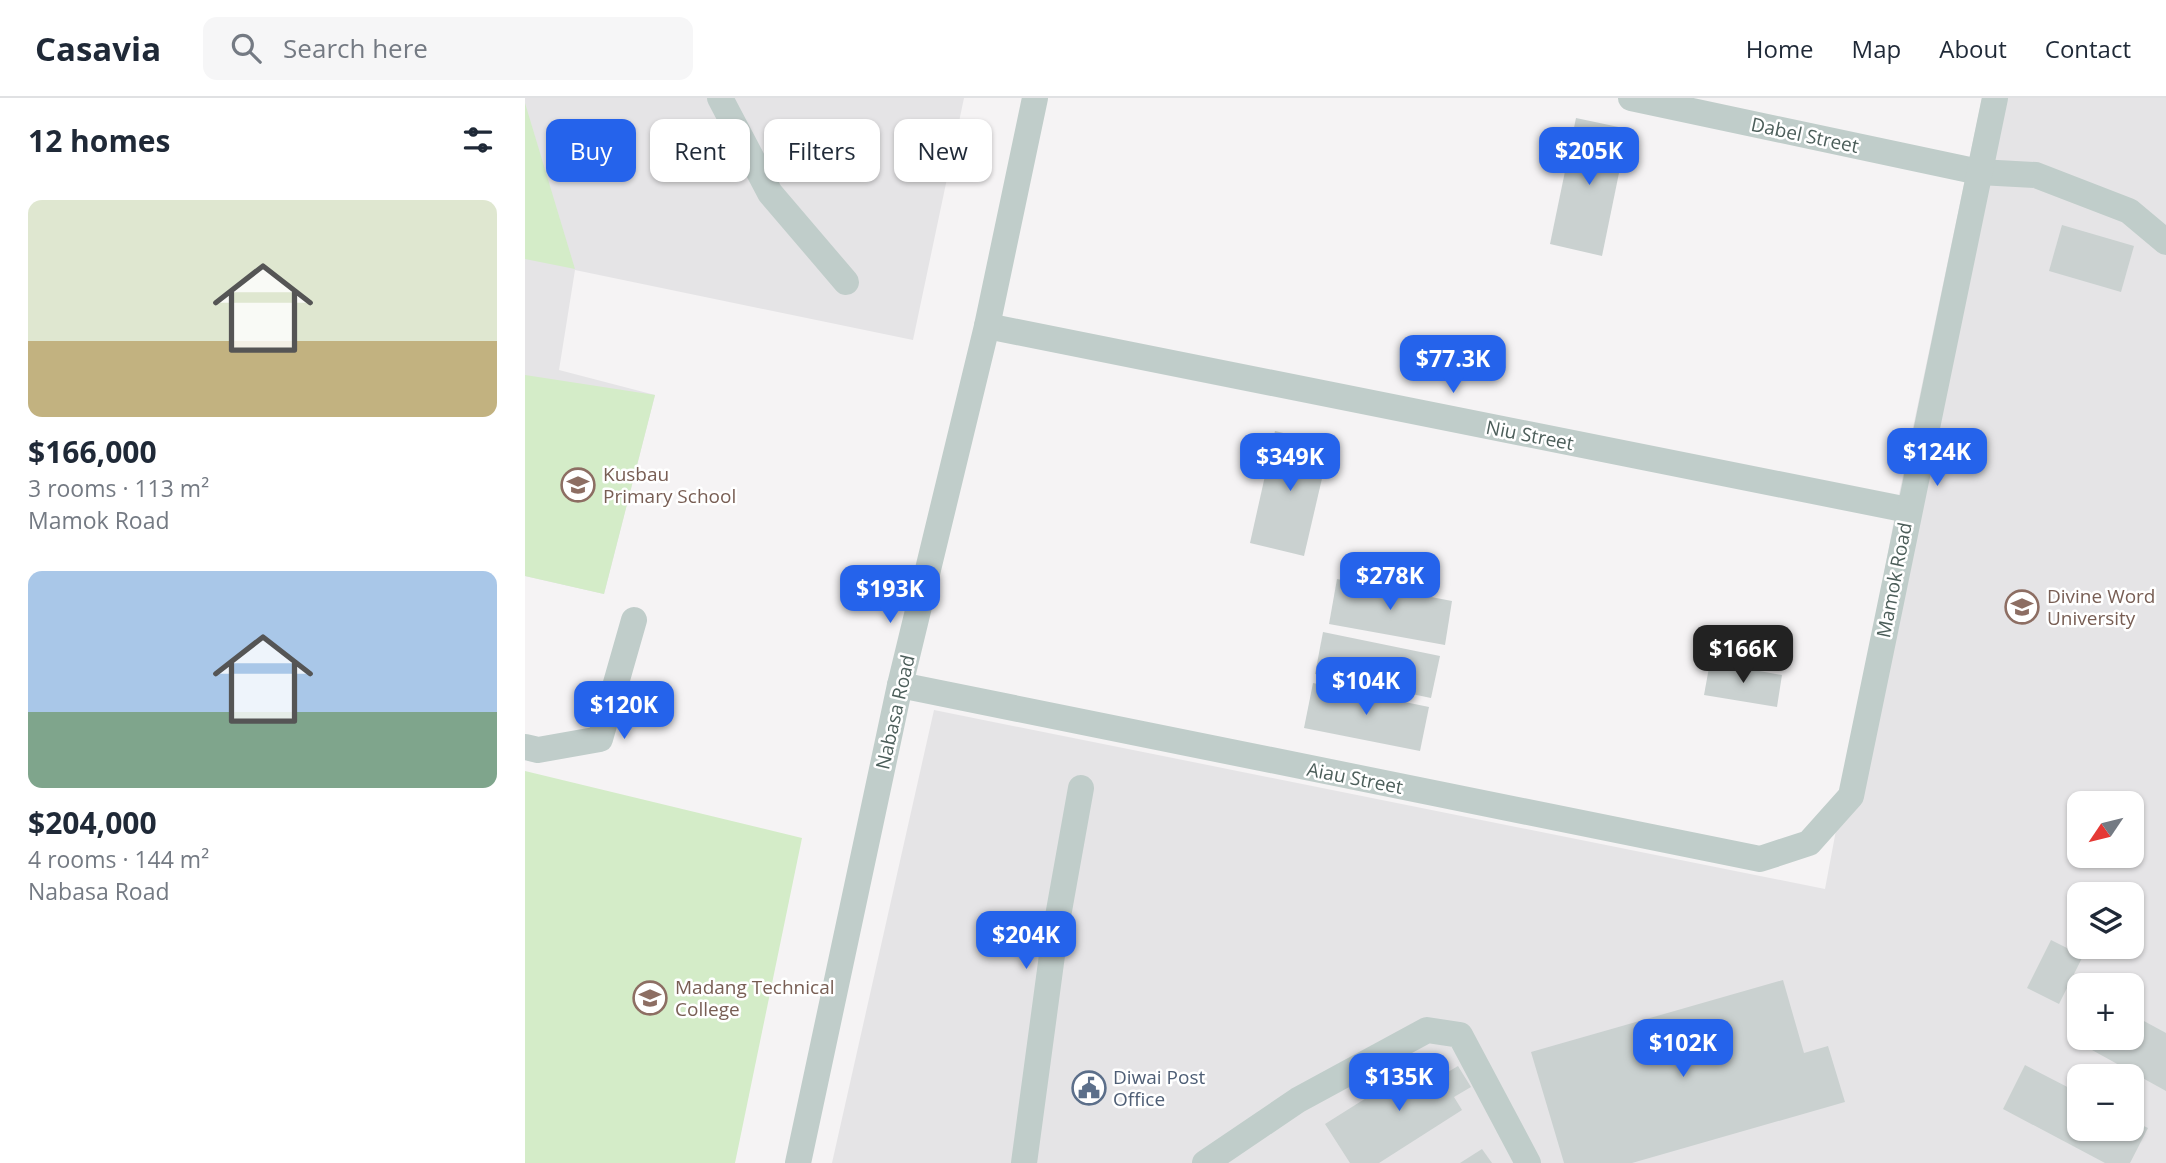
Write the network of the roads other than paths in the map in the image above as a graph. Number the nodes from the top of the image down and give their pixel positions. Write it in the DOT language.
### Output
graph roads {
  1 [pos="720,98"];
  2 [pos="1035,98"];
  3 [pos="1631,98"];
  4 [pos="1995,98"];
  5 [pos="1979,172"];
  6 [pos="2166,242"];
  7 [pos="846,282"];
  8 [pos="987,326"];
  9 [pos="1908,510"];
  10 [pos="634,620"];
  11 [pos="900,685"];
  12 [pos="525,747"];
  13 [pos="1081,788"];
  14 [pos="1809,843"];
  15 [pos="798,1163"];
  16 [pos="1024,1163"];
  17 [pos="1205,1163"];
  18 [pos="1528,1163"];
  1 -- 7 [label="street"];
  2 -- 8 [label="street, Nabasa Road"];
  3 -- 5 [label="street, Dabel Street"];
  4 -- 5 [label="street, Mamok Road"];
  5 -- 6 [label="street, Dabel Street"];
  5 -- 9 [label="street, Mamok Road"];
  8 -- 9 [label="street, Niu Street"];
  8 -- 11 [label="street, Nabasa Road"];
  9 -- 14 [label="street, Mamok Road"];
  10 -- 12 [label="street"];
  11 -- 14 [label="street, Aiau Street"];
  11 -- 15 [label="street, Nabasa Road"];
  13 -- 16 [label="street"];
  17 -- 18 [label="street"];
}
